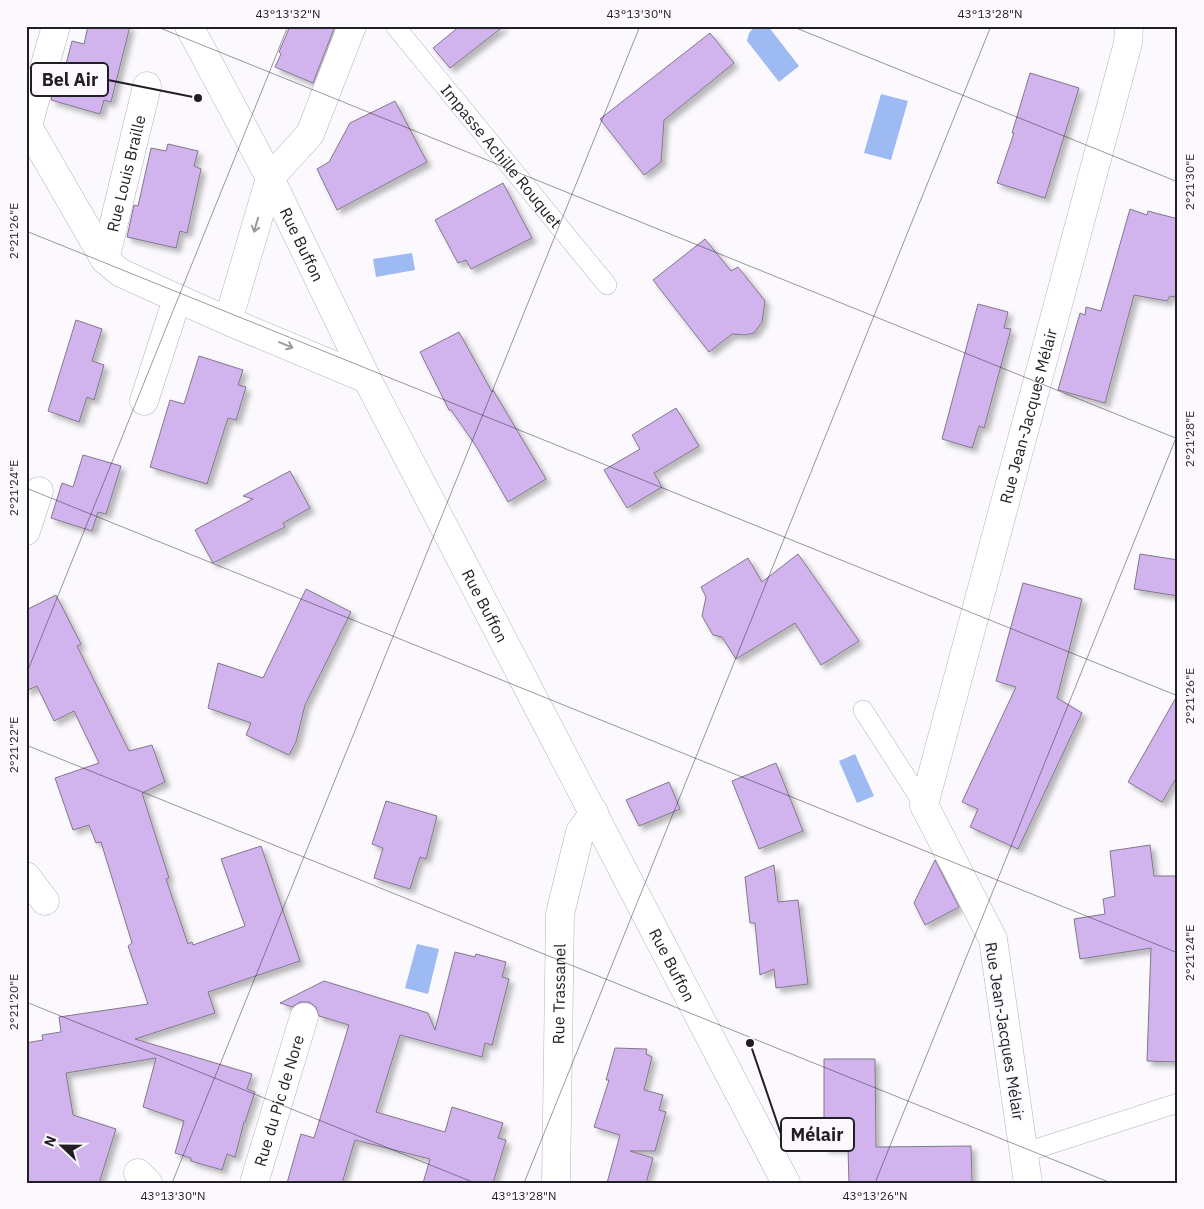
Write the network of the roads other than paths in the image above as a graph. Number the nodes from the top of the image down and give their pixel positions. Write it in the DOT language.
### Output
graph roads {
  1 [pos="56,26"];
  2 [pos="189,26"];
  3 [pos="352,26"];
  4 [pos="395,26"];
  5 [pos="1129,26"];
  6 [pos="147,86"];
  7 [pos="27,124"];
  8 [pos="270,178"];
  9 [pos="105,260"];
  10 [pos="607,284"];
  11 [pos="177,299"];
  12 [pos="228,321"];
  13 [pos="367,379"];
  14 [pos="144,401"];
  15 [pos="39,491"];
  16 [pos="26,531"];
  17 [pos="863,710"];
  18 [pos="924,804"];
  19 [pos="594,812"];
  20 [pos="26,876"];
  21 [pos="45,901"];
  22 [pos="304,1017"];
  23 [pos="1178,1102"];
  24 [pos="1024,1153"];
  25 [pos="254,1183"];
  26 [pos="556,1183"];
  27 [pos="786,1183"];
  28 [pos="1028,1183"];
  1 -- 7 [label="street, Rue Louis Braille"];
  2 -- 8 [label="street, Rue Buffon"];
  3 -- 8 [label="street"];
  4 -- 10 [label="lane, Impasse Achille Rouquet"];
  5 -- 18 [label="street, Rue Jean-Jacques Mélair"];
  6 -- 9 [label="street, Rue Louis Braille"];
  7 -- 9 [label="street, Rue Louis Braille"];
  8 -- 12 [label="street, one-way"];
  8 -- 13 [label="street, Rue Buffon"];
  9 -- 11 [label="street, Rue Louis Braille"];
  11 -- 12 [label="street, Rue Louis Braille"];
  11 -- 14 [label="street"];
  12 -- 13 [label="street, Rue Louis Braille, one-way"];
  13 -- 19 [label="street, Rue Buffon"];
  15 -- 16 [label="street"];
  17 -- 18 [label="lane, Rue Jean-Jacques Mélair"];
  18 -- 24 [label="street, Rue Jean-Jacques Mélair"];
  19 -- 26 [label="street, Rue Trassanel"];
  19 -- 27 [label="street, Rue Buffon"];
  20 -- 21 [label="street"];
  22 -- 25 [label="street, Rue du Pic de Nore"];
  23 -- 24 [label="lane"];
  24 -- 28 [label="street, Rue Jean-Jacques Mélair"];
}
